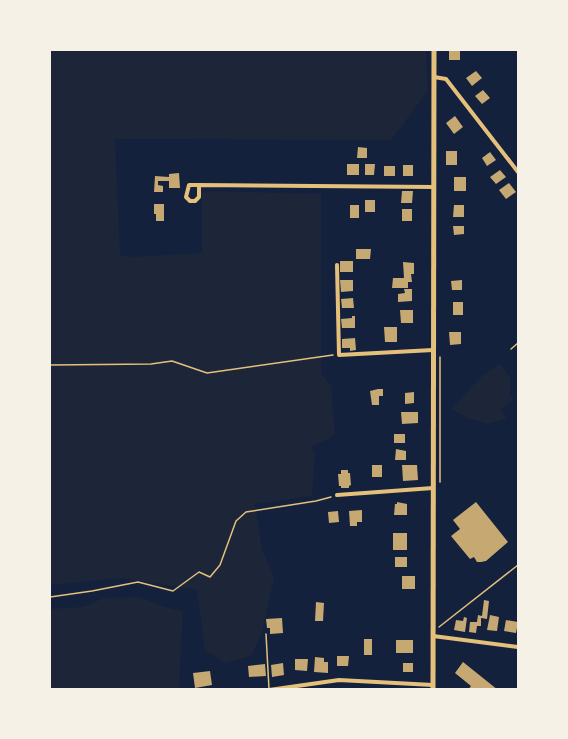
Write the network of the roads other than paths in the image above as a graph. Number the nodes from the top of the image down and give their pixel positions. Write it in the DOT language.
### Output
graph roads {
  1 [pos="434,50"];
  2 [pos="434,77"];
  3 [pos="519,172"];
  4 [pos="199,185"];
  5 [pos="434,187"];
  6 [pos="337,265"];
  7 [pos="434,350"];
  8 [pos="433,489"];
  9 [pos="337,495"];
  10 [pos="433,633"];
  11 [pos="266,634"];
  12 [pos="519,647"];
  13 [pos="433,687"];
  14 [pos="269,689"];
  1 -- 2 [label="main road"];
  2 -- 3 [label="street"];
  2 -- 5 [label="main road"];
  4 -- 4 [label="street"];
  4 -- 5 [label="street"];
  5 -- 7 [label="main road"];
  6 -- 7 [label="street"];
  7 -- 8 [label="main road"];
  8 -- 9 [label="street"];
  8 -- 10 [label="main road"];
  10 -- 12 [label="street"];
  10 -- 13 [label="main road"];
  11 -- 14 [label="lane"];
  13 -- 14 [label="street"];
}
